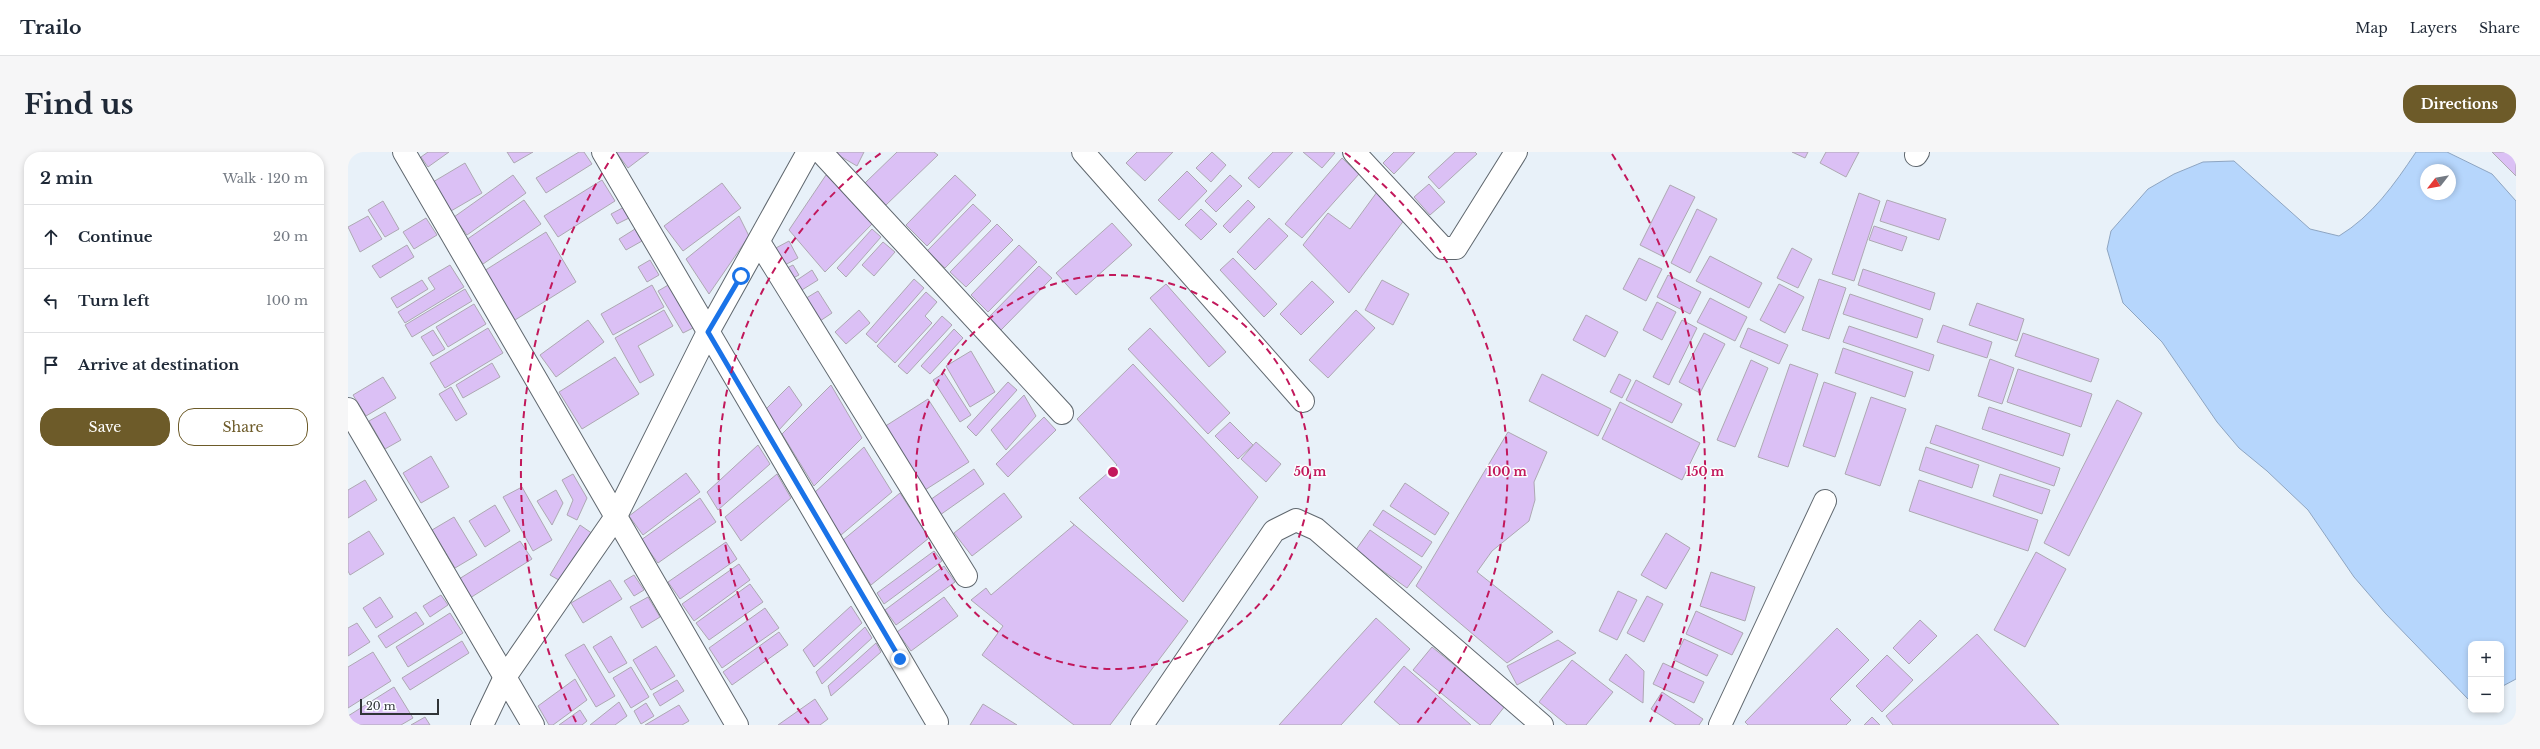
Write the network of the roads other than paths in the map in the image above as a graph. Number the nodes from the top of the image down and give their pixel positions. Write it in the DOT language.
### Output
graph roads {
  1 [pos="404,152"];
  2 [pos="603,152"];
  3 [pos="808,152"];
  4 [pos="821,152"];
  5 [pos="1083,152"];
  6 [pos="1354,152"];
  7 [pos="1516,152"];
  8 [pos="759,242"];
  9 [pos="708,332"];
  10 [pos="1303,401"];
  11 [pos="348,409"];
  12 [pos="1062,413"];
  13 [pos="1825,501"];
  14 [pos="615,518"];
  15 [pos="966,576"];
  16 [pos="505,677"];
  17 [pos="937,722"];
  18 [pos="482,725"];
  19 [pos="533,725"];
  20 [pos="737,725"];
  21 [pos="1142,725"];
  22 [pos="1542,725"];
  23 [pos="1720,725"];
  1 -- 14 [label="street"];
  2 -- 9 [label="street"];
  3 -- 8 [label="street"];
  4 -- 12 [label="street"];
  5 -- 10 [label="street"];
  6 -- 7 [label="street"];
  8 -- 9 [label="street"];
  8 -- 15 [label="street"];
  9 -- 14 [label="street"];
  9 -- 17 [label="street"];
  11 -- 16 [label="street"];
  13 -- 23 [label="street"];
  14 -- 16 [label="street"];
  14 -- 20 [label="street"];
  16 -- 18 [label="street"];
  16 -- 19 [label="street"];
  21 -- 22 [label="street"];
}
